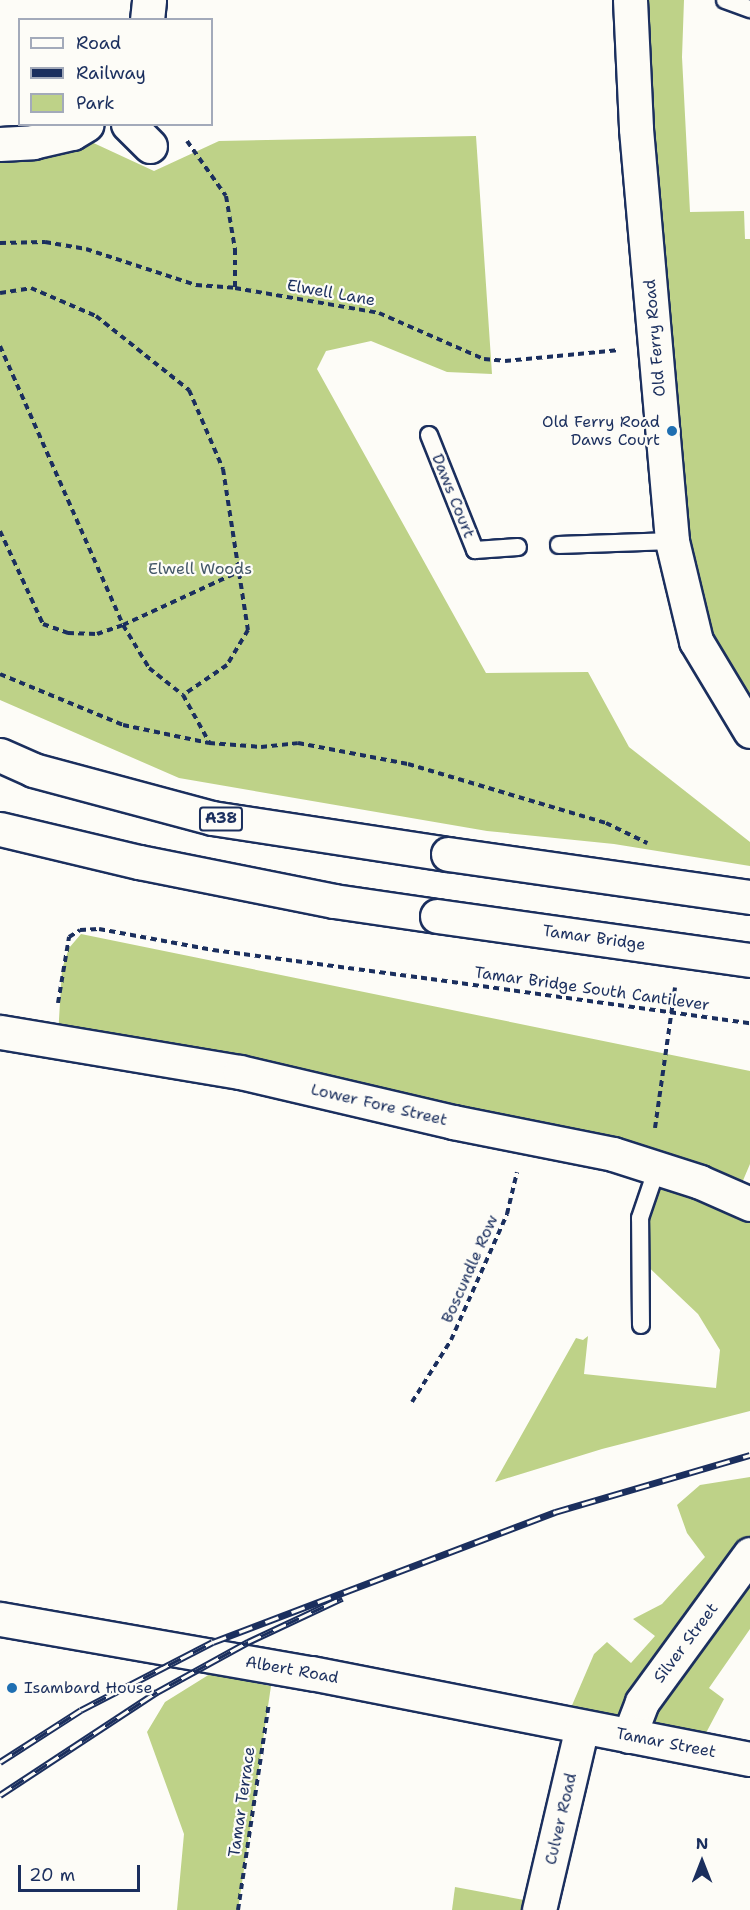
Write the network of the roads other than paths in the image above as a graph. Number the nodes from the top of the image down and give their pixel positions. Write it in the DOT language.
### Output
graph roads {
  1 [pos="148,0"];
  2 [pos="630,0"];
  3 [pos="725,0"];
  4 [pos="750,9"];
  5 [pos="147,18"];
  6 [pos="82,126"];
  7 [pos="0,144"];
  8 [pos="429,435"];
  9 [pos="672,541"];
  10 [pos="559,545"];
  11 [pos="518,547"];
  12 [pos="750,731"];
  13 [pos="0,755"];
  14 [pos="7,833"];
  15 [pos="750,897"];
  16 [pos="750,960"];
  17 [pos="0,1032"];
  18 [pos="657,1168"];
  19 [pos="750,1204"];
  20 [pos="641,1325"];
  21 [pos="750,1554"];
  22 [pos="0,1619"];
  23 [pos="582,1727"];
  24 [pos="629,1736"];
  25 [pos="750,1759"];
  26 [pos="539,1910"];
  1 -- 5 [label="main road"];
  2 -- 9 [label="main road, Old Ferry Road"];
  3 -- 4 [label="lane"];
  6 -- 7 [label="main road"];
  8 -- 11 [label="lane, Daws Court"];
  9 -- 10 [label="lane"];
  9 -- 12 [label="main road, Old Ferry Road"];
  13 -- 15 [label="main road, A38, bridge"];
  14 -- 16 [label="main road, Tamar Bridge, bridge"];
  17 -- 18 [label="main road, Lower Fore Street"];
  18 -- 19 [label="main road, Lower Fore Street"];
  18 -- 20 [label="lane"];
  21 -- 24 [label="main road, Silver Street"];
  22 -- 23 [label="main road, Albert Road"];
  23 -- 24 [label="main road, Tamar Street"];
  23 -- 26 [label="main road, Culver Road"];
  24 -- 25 [label="main road, Tamar Street"];
}
